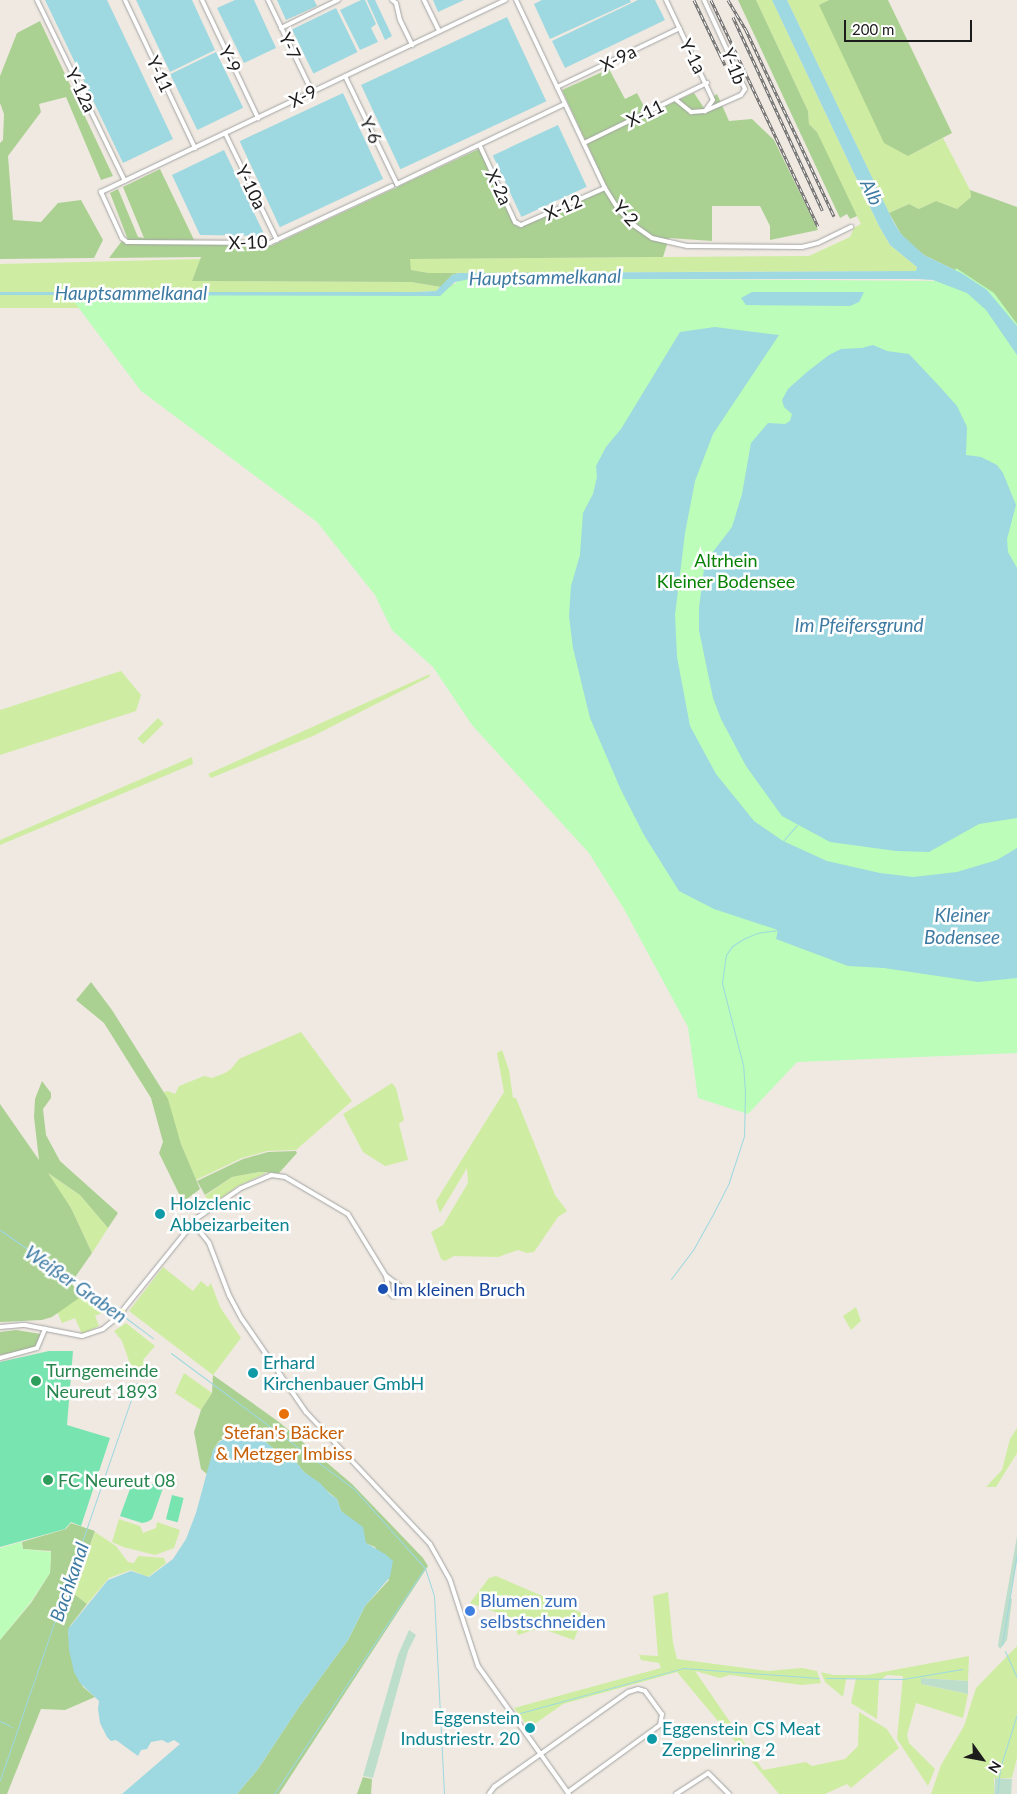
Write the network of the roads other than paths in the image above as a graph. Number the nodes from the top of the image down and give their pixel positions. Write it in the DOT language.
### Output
graph roads {
  1 [pos="37,0"];
  2 [pos="125,0"];
  3 [pos="202,0"];
  4 [pos="268,0"];
  5 [pos="338,0"];
  6 [pos="392,0"];
  7 [pos="424,0"];
  8 [pos="506,0"];
  9 [pos="516,0"];
  10 [pos="666,0"];
  11 [pos="704,0"];
  12 [pos="281,28"];
  13 [pos="680,28"];
  14 [pos="439,32"];
  15 [pos="412,44"];
  16 [pos="346,76"];
  17 [pos="707,84"];
  18 [pos="557,87"];
  19 [pos="312,92"];
  20 [pos="675,99"];
  21 [pos="565,104"];
  22 [pos="704,111"];
  23 [pos="258,118"];
  24 [pos="225,133"];
  25 [pos="584,143"];
  26 [pos="480,146"];
  27 [pos="195,148"];
  28 [pos="125,181"];
  29 [pos="395,185"];
  30 [pos="605,188"];
  31 [pos="521,225"];
  32 [pos="851,227"];
  33 [pos="122,238"];
  34 [pos="277,240"];
  35 [pos="193,1223"];
  36 [pos="386,1276"];
  37 [pos="0,1327"];
  38 [pos="45,1329"];
  39 [pos="0,1358"];
  40 [pos="541,1754"];
  41 [pos="568,1793"];
  42 [pos="489,1794"];
  43 [pos="676,1794"];
  44 [pos="729,1794"];
  1 -- 28 [label="street, Y-12a"];
  2 -- 27 [label="street, Y-11"];
  3 -- 23 [label="street, Y-9"];
  4 -- 12 [label="street, Y-7"];
  5 -- 12 [label="street"];
  6 -- 15 [label="street"];
  7 -- 14 [label="street"];
  8 -- 14 [label="street, X-9"];
  9 -- 18 [label="street, Y-2"];
  10 -- 13 [label="street, Y-1a"];
  11 -- 22 [label="street, Y-1b"];
  12 -- 19 [label="street, Y-7"];
  13 -- 17 [label="street, Y-1a"];
  13 -- 18 [label="street, X-9a"];
  14 -- 15 [label="street, X-9"];
  15 -- 16 [label="street, X-9"];
  16 -- 19 [label="street, X-9"];
  16 -- 29 [label="street, Y-6"];
  17 -- 20 [label="street, X-11"];
  17 -- 22 [label="street, Y-1a"];
  18 -- 21 [label="street, Y-2"];
  19 -- 23 [label="street, X-9"];
  20 -- 22 [label="street"];
  20 -- 25 [label="street, X-11"];
  21 -- 25 [label="street, Y-2"];
  21 -- 26 [label="street, X-10"];
  23 -- 24 [label="street, X-9"];
  24 -- 27 [label="street, X-9"];
  24 -- 34 [label="street, Y-10a"];
  25 -- 30 [label="street, Y-2"];
  26 -- 29 [label="street, X-10"];
  26 -- 31 [label="street, X-2a"];
  27 -- 28 [label="street, X-9"];
  28 -- 33 [label="street, X-9"];
  29 -- 34 [label="street, X-10"];
  30 -- 31 [label="street, X-12"];
  30 -- 32 [label="street, Y-2"];
  33 -- 34 [label="street, X-10"];
  35 -- 36 [label="street"];
  35 -- 38 [label="street"];
  35 -- 40 [label="street"];
  36 -- 36 [label="street"];
  37 -- 38 [label="street"];
  38 -- 39 [label="street"];
  40 -- 41 [label="street"];
  40 -- 41 [label="street"];
  40 -- 42 [label="street"];
  43 -- 44 [label="street"];
}
